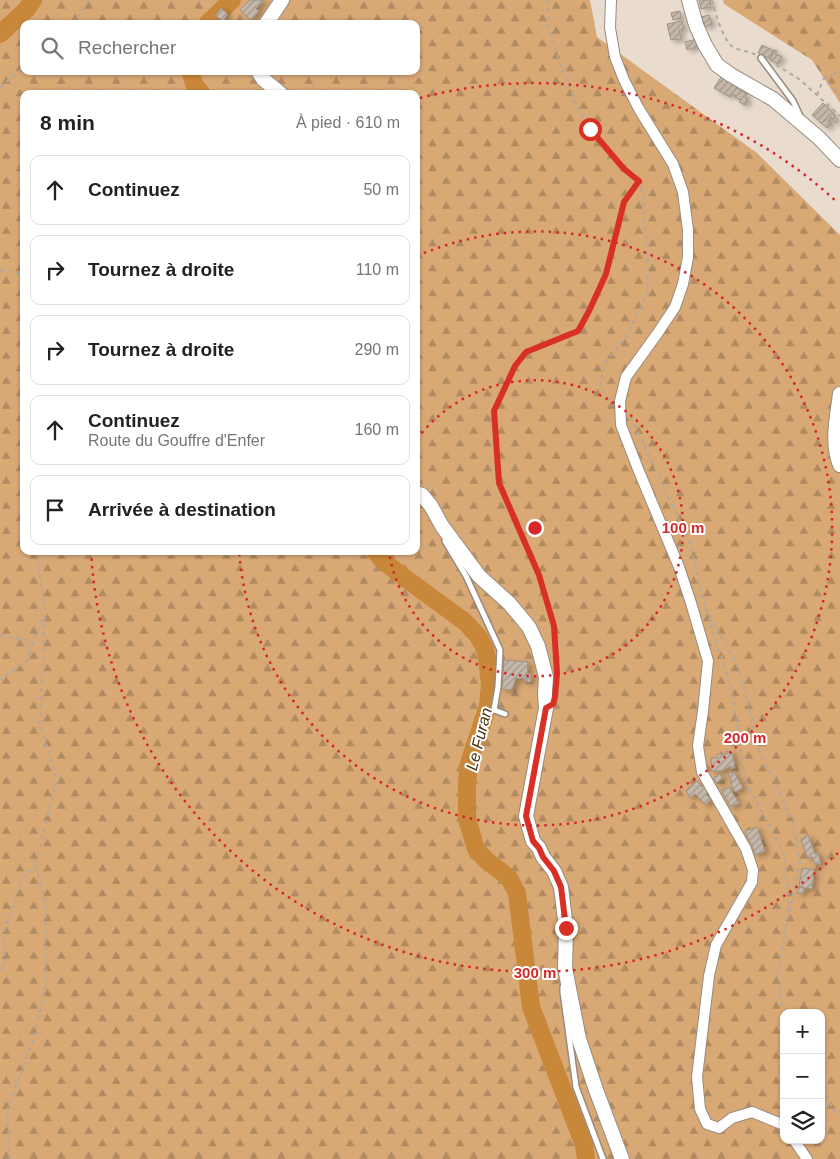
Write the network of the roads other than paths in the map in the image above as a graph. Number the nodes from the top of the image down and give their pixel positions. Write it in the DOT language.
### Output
graph roads {
  1 [pos="282,0"];
  2 [pos="611,0"];
  3 [pos="689,0"];
  4 [pos="269,20"];
  5 [pos="761,58"];
  6 [pos="260,75"];
  7 [pos="276,90"];
  8 [pos="805,125"];
  9 [pos="840,160"];
  10 [pos="840,394"];
  11 [pos="840,465"];
  12 [pos="420,494"];
  13 [pos="442,526"];
  14 [pos="505,714"];
  15 [pos="565,972"];
  16 [pos="780,1123"];
  17 [pos="797,1144"];
  18 [pos="603,1159"];
  19 [pos="622,1159"];
  20 [pos="806,1159"];
  1 -- 4 [label="street"];
  2 -- 16 [label="street"];
  3 -- 8 [label="street"];
  5 -- 8 [label="lane"];
  6 -- 7 [label="street"];
  8 -- 9 [label="street"];
  10 -- 11 [label="street"];
  12 -- 13 [label="street"];
  13 -- 14 [label="lane"];
  13 -- 15 [label="street"];
  15 -- 18 [label="lane"];
  15 -- 19 [label="street"];
  17 -- 20 [label="street"];
}
